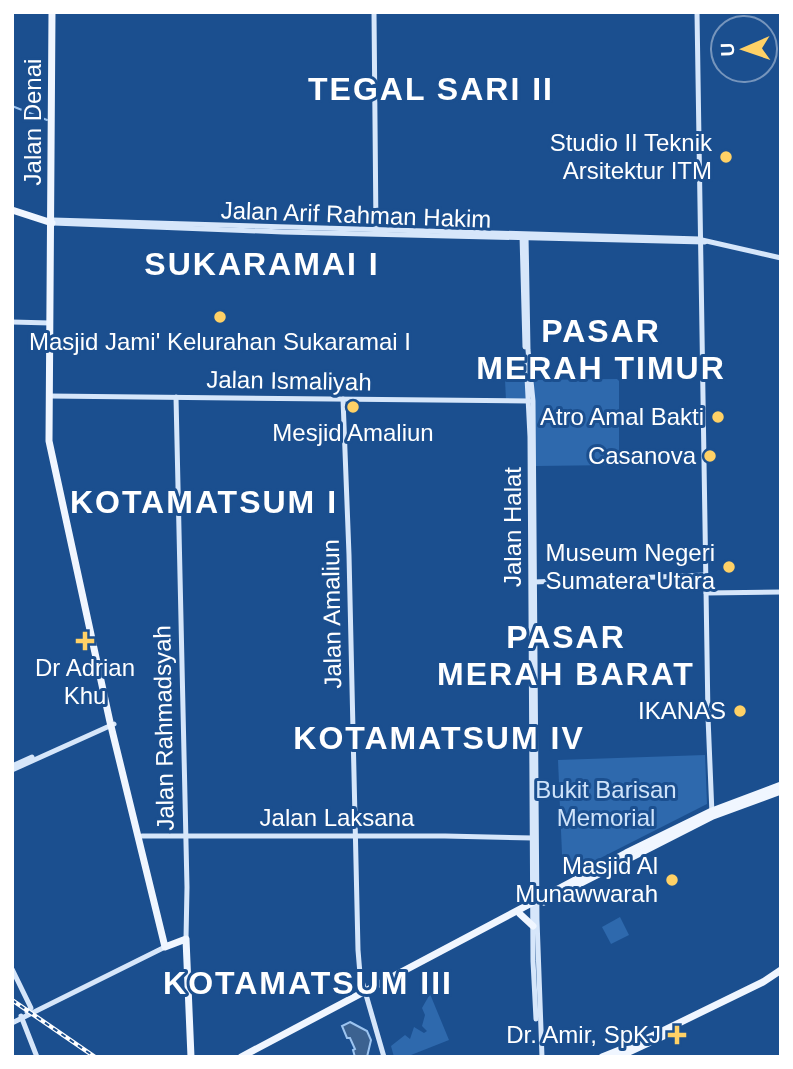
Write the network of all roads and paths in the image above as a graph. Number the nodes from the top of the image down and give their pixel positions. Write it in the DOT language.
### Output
graph roads {
  1 [pos="374,12"];
  2 [pos="697,12"];
  3 [pos="52,16"];
  4 [pos="12,209"];
  5 [pos="51,223"];
  6 [pos="378,231"];
  7 [pos="524,237"];
  8 [pos="702,242"];
  9 [pos="781,258"];
  10 [pos="12,322"];
  11 [pos="50,323"];
  12 [pos="49,396"];
  13 [pos="176,397"];
  14 [pos="343,400"];
  15 [pos="529,401"];
  16 [pos="706,575"];
  17 [pos="533,582"];
  18 [pos="781,592"];
  19 [pos="706,593"];
  20 [pos="112,723"];
  21 [pos="12,768"];
  22 [pos="781,785"];
  23 [pos="781,791"];
  24 [pos="712,813"];
  25 [pos="142,836"];
  26 [pos="185,836"];
  27 [pos="355,837"];
  28 [pos="533,838"];
  29 [pos="535,904"];
  30 [pos="520,914"];
  31 [pos="533,926"];
  32 [pos="186,939"];
  33 [pos="167,946"];
  34 [pos="12,969"];
  35 [pos="781,973"];
  36 [pos="367,993"];
  37 [pos="729,1001"];
  38 [pos="21,1017"];
  39 [pos="12,1021"];
  40 [pos="37,1057"];
  41 [pos="191,1057"];
  42 [pos="241,1057"];
  43 [pos="251,1057"];
  44 [pos="384,1057"];
  45 [pos="540,1057"];
  46 [pos="602,1057"];
  47 [pos="618,1057"];
  1 -- 6 [label="street"];
  2 -- 8 [label="street"];
  3 -- 5 [label="main road, Jalan Denai"];
  4 -- 5 [label="main road, Jalan Arif Rahman Hakim"];
  5 -- 6 [label="street, Jalan Arif Rahman Hakim"];
  5 -- 11 [label="main road, Jalan Denai"];
  6 -- 7 [label="street, Jalan Arif Rahman Hakim"];
  7 -- 8 [label="street, Jalan Arif Rahman Hakim"];
  7 -- 15 [label="street, Jalan Halat"];
  7 -- 17 [label="street, Jalan Halat"];
  8 -- 9 [label="street, Jalan Arif Rahman Hakim"];
  8 -- 16 [label="street"];
  10 -- 11 [label="street"];
  11 -- 12 [label="main road, Jalan Denai"];
  12 -- 13 [label="street, Jalan Ismaliyah"];
  12 -- 20 [label="main road, Jalan Denai"];
  13 -- 14 [label="street, Jalan Ismaliyah"];
  13 -- 26 [label="street, Jalan Rahmadsyah"];
  14 -- 15 [label="street, Jalan Ismaliyah"];
  14 -- 27 [label="street, Jalan Amaliun"];
  15 -- 17 [label="street, Jalan Halat"];
  16 -- 17 [label="street"];
  16 -- 19 [label="street"];
  17 -- 28 [label="street, Jalan Halat"];
  17 -- 29 [label="street, Jalan Halat"];
  18 -- 19 [label="street"];
  19 -- 24 [label="street"];
  20 -- 21 [label="street"];
  20 -- 25 [label="main road"];
  20 -- 33 [label="main road"];
  22 -- 24 [label="main road"];
  23 -- 24 [label="main road"];
  24 -- 29 [label="main road"];
  25 -- 26 [label="street, Jalan Laksana"];
  25 -- 33 [label="main road"];
  26 -- 27 [label="street, Jalan Laksana"];
  26 -- 32 [label="street, Jalan Rahmadsyah"];
  27 -- 28 [label="street, Jalan Laksana"];
  27 -- 36 [label="street, Jalan Amaliun"];
  28 -- 29 [label="street, Jalan Halat"];
  29 -- 30 [label="main road"];
  29 -- 31 [label="street"];
  29 -- 36 [label="main road"];
  29 -- 45 [label="street"];
  30 -- 31 [label="main road"];
  30 -- 36 [label="main road"];
  31 -- 45 [label="street"];
  32 -- 33 [label="main road"];
  32 -- 41 [label="main road, Jalan Rahmadsyah"];
  33 -- 38 [label="street"];
  34 -- 38 [label="street"];
  35 -- 37 [label="main road"];
  36 -- 42 [label="main road"];
  36 -- 43 [label="main road"];
  36 -- 44 [label="street, Jalan Amaliun"];
  37 -- 46 [label="main road"];
  37 -- 47 [label="main road"];
  38 -- 39 [label="street"];
  38 -- 40 [label="street"];
}
